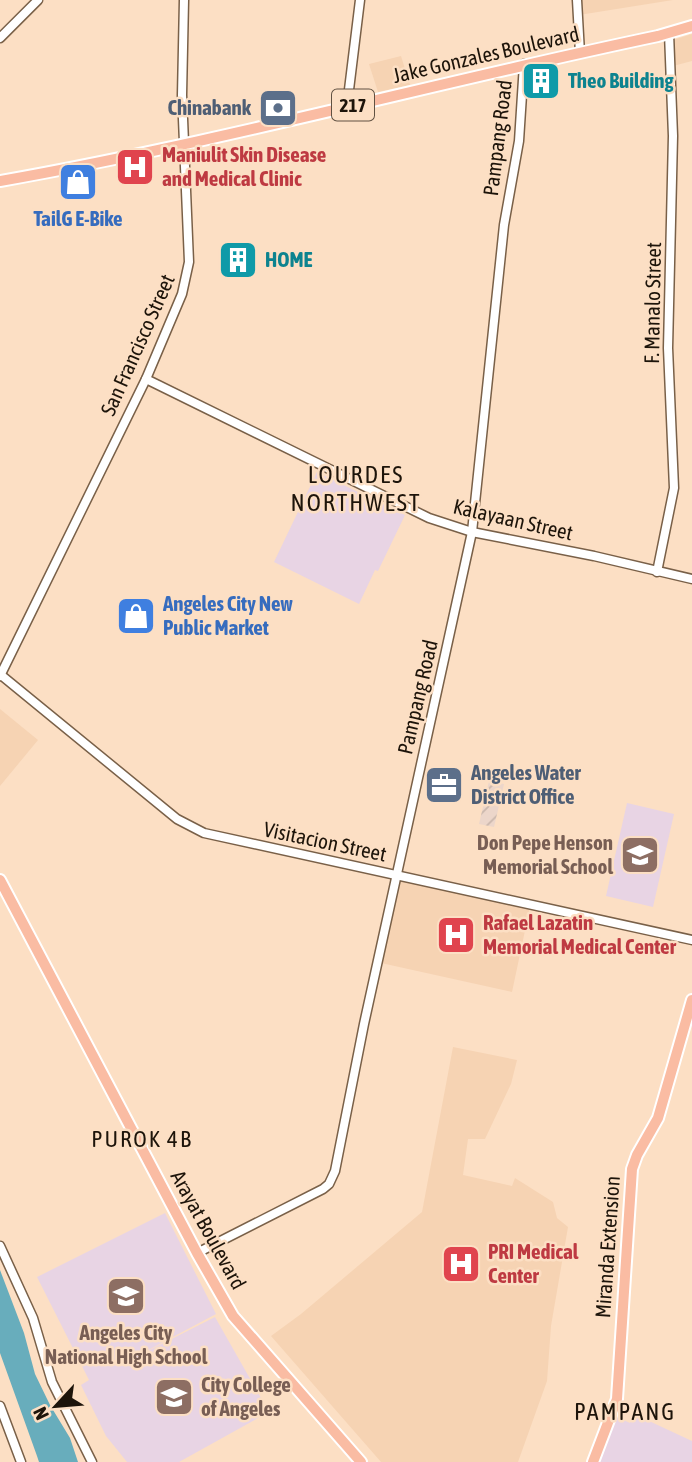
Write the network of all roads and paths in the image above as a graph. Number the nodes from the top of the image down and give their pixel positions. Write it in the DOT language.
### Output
graph roads {
  1 [pos="38,0"];
  2 [pos="184,0"];
  3 [pos="360,0"];
  4 [pos="577,0"];
  5 [pos="692,26"];
  6 [pos="669,33"];
  7 [pos="0,38"];
  8 [pos="580,53"];
  9 [pos="524,64"];
  10 [pos="347,106"];
  11 [pos="183,145"];
  12 [pos="0,181"];
  13 [pos="146,379"];
  14 [pos="472,532"];
  15 [pos="657,572"];
  16 [pos="692,579"];
  17 [pos="0,675"];
  18 [pos="397,875"];
  19 [pos="0,880"];
  20 [pos="692,940"];
  21 [pos="692,1000"];
  22 [pos="0,1246"];
  23 [pos="197,1253"];
  24 [pos="0,1406"];
  25 [pos="21,1462"];
  26 [pos="92,1462"];
  27 [pos="361,1462"];
  28 [pos="593,1462"];
  1 -- 7 [label="street"];
  2 -- 11 [label="street, San Francisco Street"];
  3 -- 10 [label="street"];
  4 -- 8 [label="street"];
  5 -- 6 [label="main road, Jake Gonzales Boulevard / 217"];
  6 -- 8 [label="main road, Jake Gonzales Boulevard / 217"];
  6 -- 15 [label="street, F. Manalo Street"];
  8 -- 9 [label="main road, Jake Gonzales Boulevard / 217"];
  9 -- 10 [label="main road, Jake Gonzales Boulevard / 217"];
  9 -- 14 [label="street, Pampang Road"];
  10 -- 11 [label="main road, Jake Gonzales Boulevard / 217"];
  11 -- 12 [label="main road, Jake Gonzales Boulevard / 217"];
  11 -- 13 [label="street, San Francisco Street"];
  13 -- 14 [label="street, Kalayaan Street"];
  13 -- 17 [label="street, San Francisco Street"];
  14 -- 15 [label="street, Kalayaan Street"];
  14 -- 18 [label="street, Pampang Road"];
  15 -- 16 [label="street, Kalayaan Street"];
  17 -- 18 [label="street, Visitacion Street"];
  18 -- 20 [label="street, Visitacion Street"];
  18 -- 23 [label="street, Pampang Road"];
  19 -- 23 [label="main road, Arayat Boulevard"];
  21 -- 28 [label="main road, Miranda Extension"];
  22 -- 26 [label="street"];
  23 -- 27 [label="main road, Arayat Boulevard"];
  24 -- 25 [label="street"];
}
